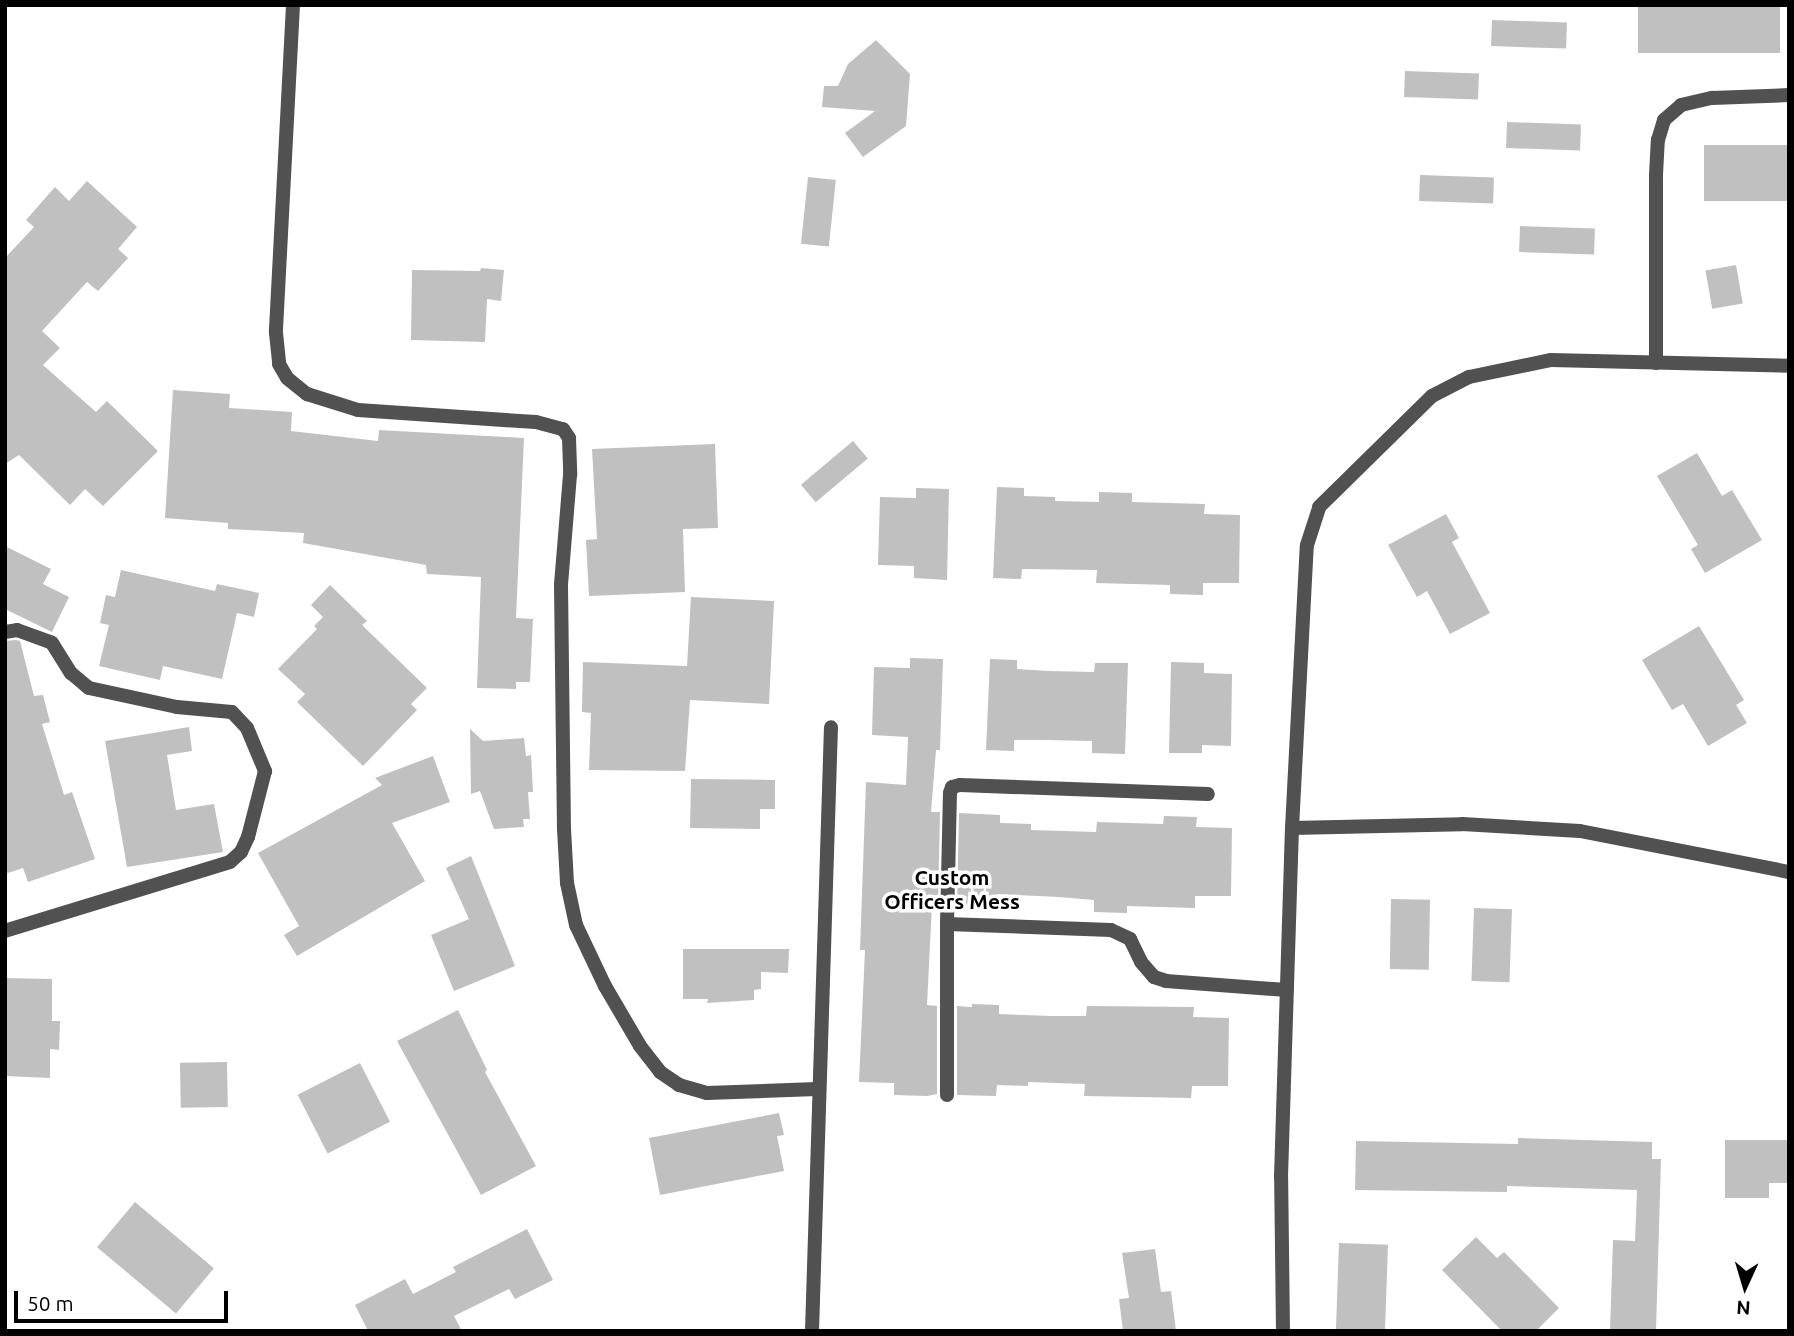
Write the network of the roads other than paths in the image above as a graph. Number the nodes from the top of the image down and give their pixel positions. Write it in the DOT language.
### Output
graph roads {
  1 [pos="293,5"];
  2 [pos="1789,95"];
  3 [pos="1656,363"];
  4 [pos="1789,366"];
  5 [pos="5,632"];
  6 [pos="831,727"];
  7 [pos="1208,793"];
  8 [pos="1292,828"];
  9 [pos="1789,872"];
  10 [pos="947,924"];
  11 [pos="5,931"];
  12 [pos="1287,990"];
  13 [pos="817,1088"];
  14 [pos="947,1095"];
  15 [pos="811,1331"];
  16 [pos="1283,1331"];
  1 -- 13 [label="street"];
  2 -- 3 [label="street"];
  3 -- 4 [label="street"];
  3 -- 8 [label="street"];
  5 -- 11 [label="street"];
  6 -- 13 [label="street"];
  7 -- 10 [label="street"];
  8 -- 9 [label="street"];
  8 -- 12 [label="street"];
  10 -- 12 [label="street"];
  10 -- 14 [label="street"];
  12 -- 16 [label="street"];
  13 -- 15 [label="street"];
}
